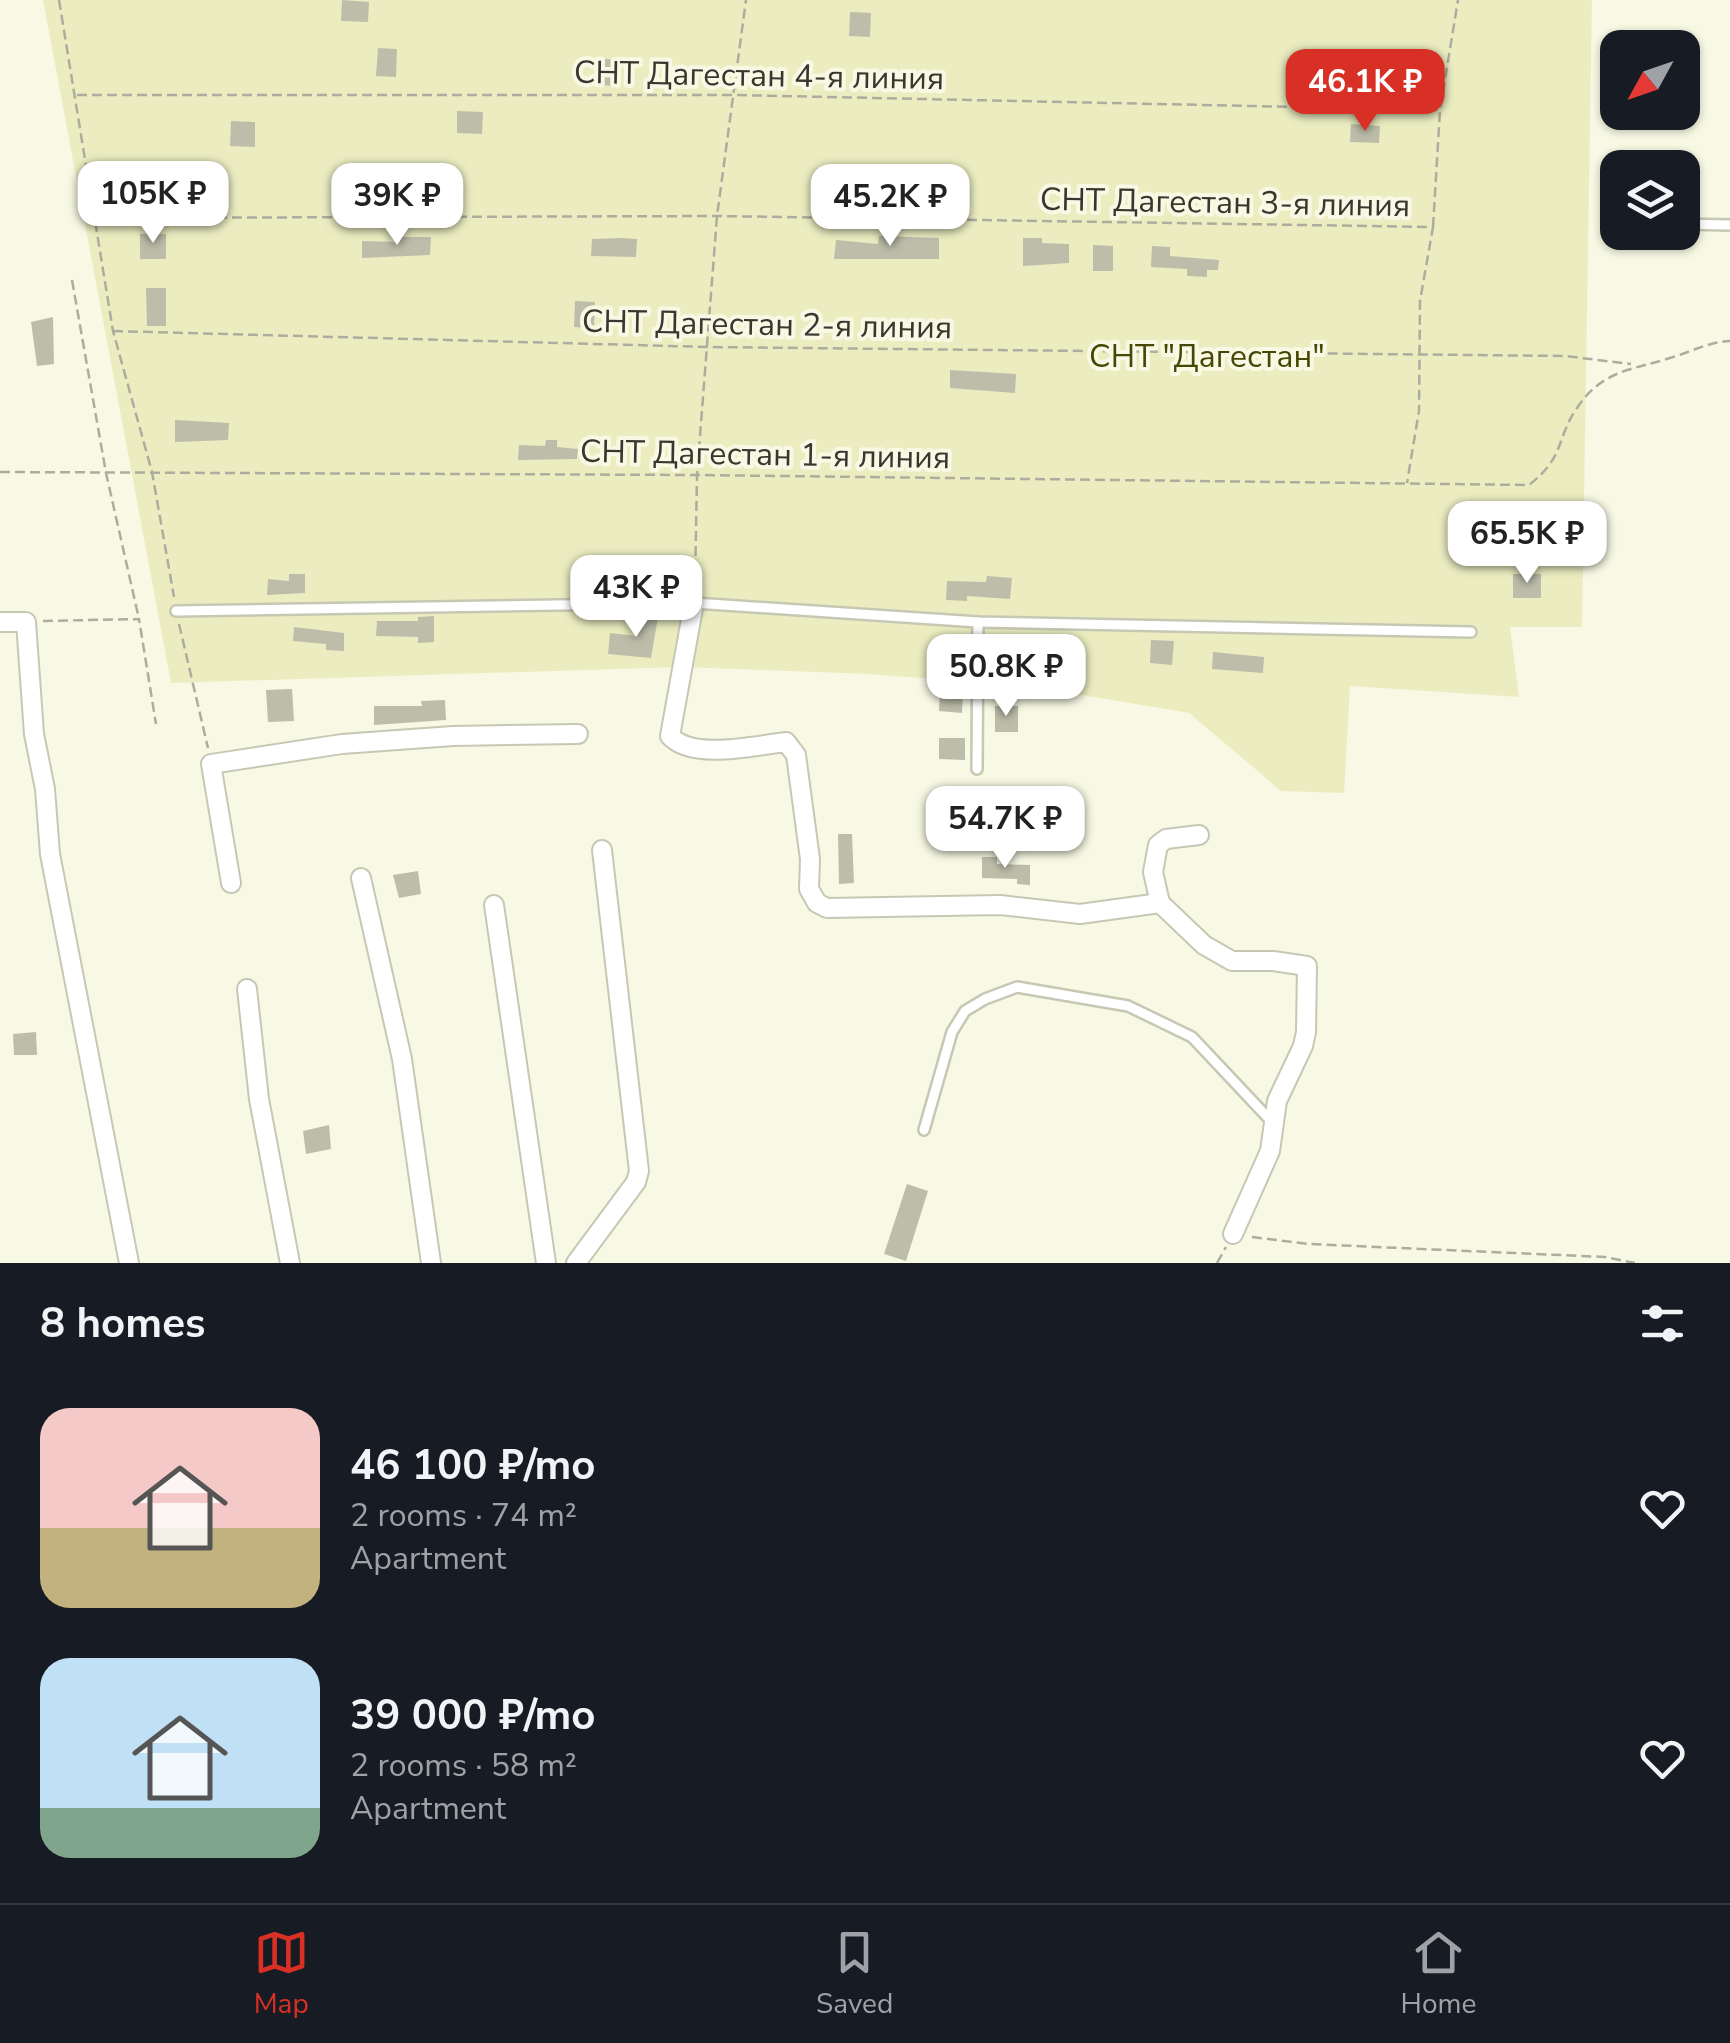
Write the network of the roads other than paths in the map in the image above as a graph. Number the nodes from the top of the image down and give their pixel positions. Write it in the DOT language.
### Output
graph roads {
  1 [pos="1700,224"];
  2 [pos="1730,225"];
  3 [pos="694,603"];
  4 [pos="176,611"];
  5 [pos="0,622"];
  6 [pos="978,622"];
  7 [pos="1470,632"];
  8 [pos="578,734"];
  9 [pos="977,769"];
  10 [pos="1199,835"];
  11 [pos="602,850"];
  12 [pos="361,878"];
  13 [pos="231,883"];
  14 [pos="1160,903"];
  15 [pos="494,905"];
  16 [pos="248,989"];
  17 [pos="1272,1122"];
  18 [pos="924,1130"];
  19 [pos="1233,1234"];
  20 [pos="128,1263"];
  21 [pos="290,1263"];
  22 [pos="431,1263"];
  23 [pos="546,1263"];
  24 [pos="576,1263"];
  1 -- 2 [label="lane"];
  3 -- 4 [label="lane"];
  3 -- 6 [label="lane"];
  3 -- 14 [label="street"];
  5 -- 20 [label="street"];
  6 -- 7 [label="lane"];
  6 -- 9 [label="lane"];
  8 -- 13 [label="street"];
  10 -- 14 [label="street"];
  11 -- 24 [label="street"];
  12 -- 22 [label="street"];
  14 -- 17 [label="street"];
  15 -- 23 [label="street"];
  16 -- 21 [label="street"];
  17 -- 18 [label="lane"];
  17 -- 19 [label="street"];
}
